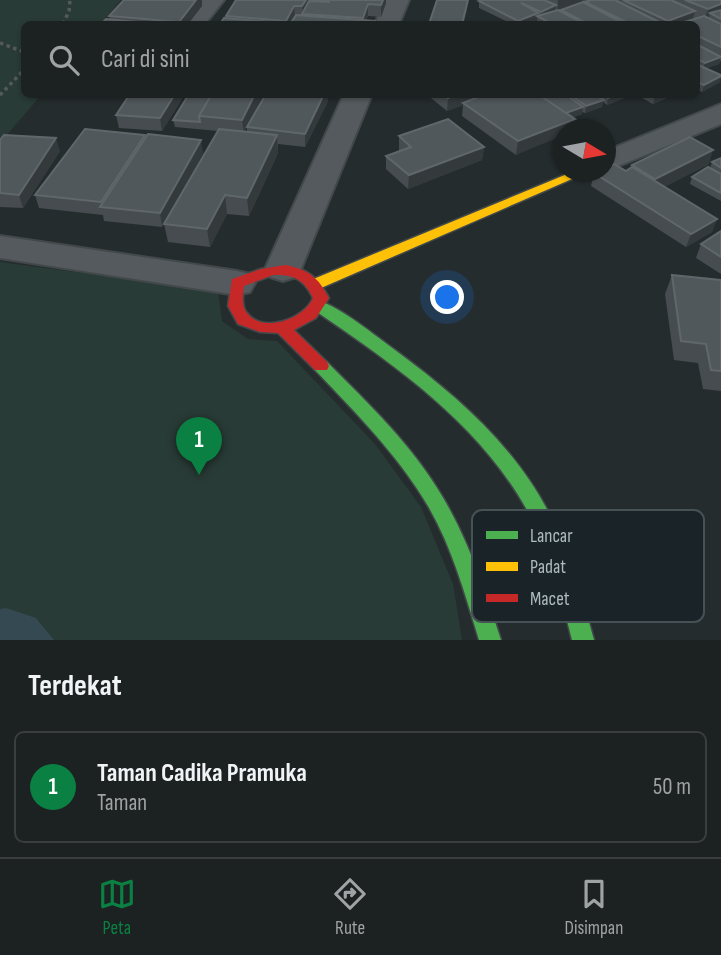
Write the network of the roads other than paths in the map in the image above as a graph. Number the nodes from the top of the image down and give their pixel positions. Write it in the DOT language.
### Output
graph roads {
  1 [pos="212,0"];
  2 [pos="397,0"];
  3 [pos="195,21"];
  4 [pos="388,21"];
  5 [pos="356,98"];
  6 [pos="721,113"];
  7 [pos="616,158"];
  8 [pos="558,182"];
  9 [pos="0,247"];
  10 [pos="283,269"];
  11 [pos="237,284"];
  12 [pos="316,284"];
  13 [pos="319,306"];
  14 [pos="282,328"];
  15 [pos="537,510"];
  16 [pos="472,583"];
  17 [pos="484,622"];
  18 [pos="578,622"];
  19 [pos="490,640"];
  20 [pos="583,640"];
  1 -- 3 [label="street"];
  2 -- 4 [label="street"];
  5 -- 10 [label="street"];
  6 -- 7 [label="street"];
  8 -- 12 [label="street"];
  9 -- 11 [label="street"];
  10 -- 11 [label="street"];
  10 -- 12 [label="street"];
  11 -- 14 [label="street"];
  12 -- 13 [label="street"];
  13 -- 14 [label="street"];
  13 -- 15 [label="street"];
  14 -- 16 [label="street"];
  17 -- 19 [label="street"];
  18 -- 20 [label="street"];
}
